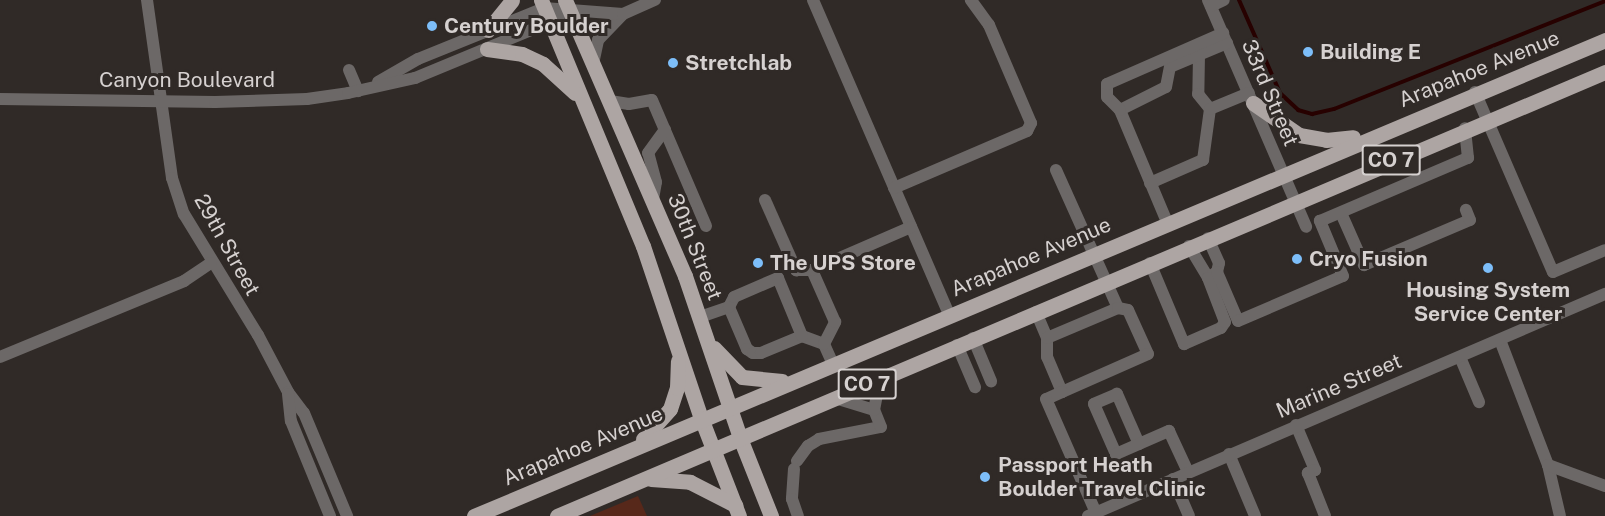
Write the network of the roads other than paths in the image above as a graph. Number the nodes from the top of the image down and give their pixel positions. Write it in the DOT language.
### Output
graph roads {
  1 [pos="147,0"];
  2 [pos="512,0"];
  3 [pos="655,0"];
  4 [pos="813,0"];
  5 [pos="971,0"];
  6 [pos="1224,0"];
  7 [pos="1209,3"];
  8 [pos="567,4"];
  9 [pos="545,10"];
  10 [pos="623,14"];
  11 [pos="488,30"];
  12 [pos="1225,38"];
  13 [pos="1605,40"];
  14 [pos="487,49"];
  15 [pos="1199,55"];
  16 [pos="593,64"];
  17 [pos="349,70"];
  18 [pos="1605,72"];
  19 [pos="372,86"];
  20 [pos="358,91"];
  21 [pos="1475,92"];
  22 [pos="1251,98"];
  23 [pos="0,99"];
  24 [pos="162,101"];
  25 [pos="610,101"];
  26 [pos="585,106"];
  27 [pos="1210,109"];
  28 [pos="1120,110"];
  29 [pos="1486,119"];
  30 [pos="1465,128"];
  31 [pos="665,130"];
  32 [pos="1374,135"];
  33 [pos="1056,170"];
  34 [pos="1283,173"];
  35 [pos="1150,183"];
  36 [pos="894,188"];
  37 [pos="653,199"];
  38 [pos="765,200"];
  39 [pos="1295,201"];
  40 [pos="1466,210"];
  41 [pos="1341,213"];
  42 [pos="1167,222"];
  43 [pos="706,226"];
  44 [pos="911,227"];
  45 [pos="1306,227"];
  46 [pos="1208,238"];
  47 [pos="1189,246"];
  48 [pos="1605,250"];
  49 [pos="1093,254"];
  50 [pos="211,263"];
  51 [pos="1150,263"];
  52 [pos="796,270"];
  53 [pos="812,270"];
  54 [pos="1213,275"];
  55 [pos="778,278"];
  56 [pos="1106,281"];
  57 [pos="1605,294"];
  58 [pos="729,307"];
  59 [pos="1118,308"];
  60 [pos="1036,312"];
  61 [pos="949,314"];
  62 [pos="700,317"];
  63 [pos="675,334"];
  64 [pos="802,336"];
  65 [pos="707,337"];
  66 [pos="973,338"];
  67 [pos="1047,338"];
  68 [pos="1500,340"];
  69 [pos="824,344"];
  70 [pos="957,345"];
  71 [pos="0,357"];
  72 [pos="1460,357"];
  73 [pos="832,362"];
  74 [pos="890,374"];
  75 [pos="794,379"];
  76 [pos="991,381"];
  77 [pos="975,387"];
  78 [pos="288,392"];
  79 [pos="1062,392"];
  80 [pos="835,398"];
  81 [pos="1479,402"];
  82 [pos="729,407"];
  83 [pos="874,410"];
  84 [pos="701,418"];
  85 [pos="1296,425"];
  86 [pos="740,438"];
  87 [pos="1139,444"];
  88 [pos="627,450"];
  89 [pos="713,450"];
  90 [pos="1229,454"];
  91 [pos="1548,465"];
  92 [pos="1188,472"];
  93 [pos="1173,479"];
  94 [pos="642,480"];
  95 [pos="1605,486"];
  96 [pos="737,511"];
  97 [pos="1092,514"];
  98 [pos="330,516"];
  99 [pos="347,516"];
  100 [pos="474,516"];
  101 [pos="557,516"];
  102 [pos="771,516"];
  103 [pos="798,516"];
  104 [pos="1189,516"];
  105 [pos="1255,516"];
  106 [pos="1325,516"];
  107 [pos="1560,516"];
  1 -- 24 [label="street, 29th Street"];
  2 -- 11 [label="main road"];
  3 -- 10 [label="street"];
  4 -- 36 [label="street"];
  5 -- 36 [label="street"];
  6 -- 7 [label="street"];
  7 -- 12 [label="street, 33rd Street"];
  8 -- 9 [label="street, Canyon Boulevard"];
  8 -- 10 [label="street, Canyon Boulevard"];
  8 -- 16 [label="main road, 30th Street"];
  9 -- 11 [label="street, Canyon Boulevard"];
  9 -- 14 [label="street, Canyon Boulevard"];
  9 -- 26 [label="main road"];
  10 -- 16 [label="street"];
  11 -- 19 [label="street, Canyon Boulevard"];
  12 -- 15 [label="street"];
  12 -- 22 [label="street, 33rd Street"];
  12 -- 28 [label="street"];
  13 -- 21 [label="main road, Arapahoe Avenue / CO 7"];
  14 -- 19 [label="street, Canyon Boulevard"];
  14 -- 26 [label="main road"];
  15 -- 27 [label="street"];
  15 -- 28 [label="street"];
  16 -- 25 [label="main road, 30th Street"];
  17 -- 20 [label="street"];
  18 -- 29 [label="main road, CO 7"];
  19 -- 20 [label="street, Canyon Boulevard"];
  20 -- 24 [label="street, Canyon Boulevard"];
  21 -- 29 [label="street"];
  21 -- 32 [label="main road, Arapahoe Avenue / CO 7"];
  22 -- 27 [label="street"];
  22 -- 32 [label="main road"];
  22 -- 34 [label="street, 33rd Street"];
  23 -- 24 [label="street, Canyon Boulevard"];
  24 -- 50 [label="street, 29th Street"];
  25 -- 31 [label="street"];
  25 -- 37 [label="main road, 30th Street"];
  26 -- 63 [label="main road"];
  27 -- 35 [label="street"];
  28 -- 35 [label="street"];
  29 -- 30 [label="main road, CO 7"];
  29 -- 48 [label="street"];
  30 -- 39 [label="main road, CO 7"];
  30 -- 41 [label="street"];
  31 -- 37 [label="street"];
  31 -- 43 [label="street"];
  32 -- 34 [label="main road, Arapahoe Avenue / CO 7"];
  33 -- 49 [label="street"];
  34 -- 39 [label="street, 33rd Street"];
  34 -- 42 [label="main road, Arapahoe Avenue / CO 7"];
  35 -- 42 [label="street"];
  36 -- 44 [label="street"];
  37 -- 62 [label="main road, 30th Street"];
  38 -- 52 [label="street"];
  39 -- 45 [label="street, 33rd Street"];
  39 -- 46 [label="main road, CO 7"];
  40 -- 41 [label="street"];
  41 -- 54 [label="street"];
  42 -- 49 [label="main road, Arapahoe Avenue / CO 7"];
  44 -- 53 [label="street"];
  44 -- 61 [label="street"];
  46 -- 47 [label="main road, CO 7"];
  46 -- 54 [label="street"];
  47 -- 51 [label="main road, CO 7"];
  47 -- 54 [label="street"];
  49 -- 56 [label="street"];
  49 -- 61 [label="main road, Arapahoe Avenue / CO 7"];
  50 -- 71 [label="street"];
  50 -- 78 [label="street, 29th Street"];
  51 -- 54 [label="street"];
  51 -- 56 [label="main road, CO 7"];
  52 -- 53 [label="street"];
  52 -- 55 [label="street"];
  53 -- 69 [label="street"];
  55 -- 58 [label="street"];
  55 -- 64 [label="street"];
  56 -- 59 [label="street"];
  56 -- 60 [label="main road, CO 7"];
  57 -- 68 [label="street, Marine Street"];
  58 -- 62 [label="street"];
  58 -- 64 [label="street"];
  59 -- 67 [label="street"];
  59 -- 79 [label="street"];
  60 -- 66 [label="main road, CO 7"];
  60 -- 67 [label="street"];
  61 -- 73 [label="main road, Arapahoe Avenue / CO 7"];
  62 -- 65 [label="main road, 30th Street"];
  63 -- 84 [label="main road"];
  63 -- 88 [label="main road"];
  64 -- 69 [label="street"];
  65 -- 75 [label="main road"];
  65 -- 82 [label="main road, 30th Street"];
  66 -- 70 [label="main road, CO 7"];
  66 -- 76 [label="street"];
  67 -- 79 [label="street"];
  68 -- 72 [label="street, Marine Street"];
  68 -- 91 [label="street"];
  69 -- 73 [label="street"];
  70 -- 74 [label="main road, CO 7"];
  70 -- 77 [label="street"];
  72 -- 81 [label="street"];
  72 -- 85 [label="street, Marine Street"];
  73 -- 75 [label="main road, Arapahoe Avenue / CO 7"];
  74 -- 80 [label="main road, CO 7"];
  74 -- 83 [label="street"];
  75 -- 82 [label="main road, Arapahoe Avenue / CO 7"];
  78 -- 98 [label="street, 29th Street"];
  78 -- 99 [label="street, 29th Street"];
  79 -- 97 [label="street"];
  80 -- 83 [label="street"];
  80 -- 86 [label="main road, CO 7"];
  82 -- 84 [label="main road, Arapahoe Avenue / CO 7"];
  82 -- 86 [label="main road, 30th Street"];
  83 -- 103 [label="street"];
  84 -- 88 [label="main road, Arapahoe Avenue / CO 7"];
  84 -- 89 [label="main road"];
  85 -- 90 [label="street, Marine Street"];
  85 -- 106 [label="street"];
  86 -- 89 [label="main road, CO 7"];
  86 -- 102 [label="main road, 30th Street"];
  87 -- 87 [label="street"];
  87 -- 92 [label="street"];
  88 -- 100 [label="main road, Arapahoe Avenue / CO 7"];
  89 -- 94 [label="main road, CO 7"];
  89 -- 96 [label="main road"];
  90 -- 92 [label="street, Marine Street"];
  90 -- 105 [label="street"];
  91 -- 95 [label="street"];
  91 -- 107 [label="street"];
  92 -- 93 [label="street, Marine Street"];
  93 -- 97 [label="street, Marine Street"];
  93 -- 104 [label="street"];
  94 -- 96 [label="main road"];
  94 -- 101 [label="main road, CO 7"];
}
